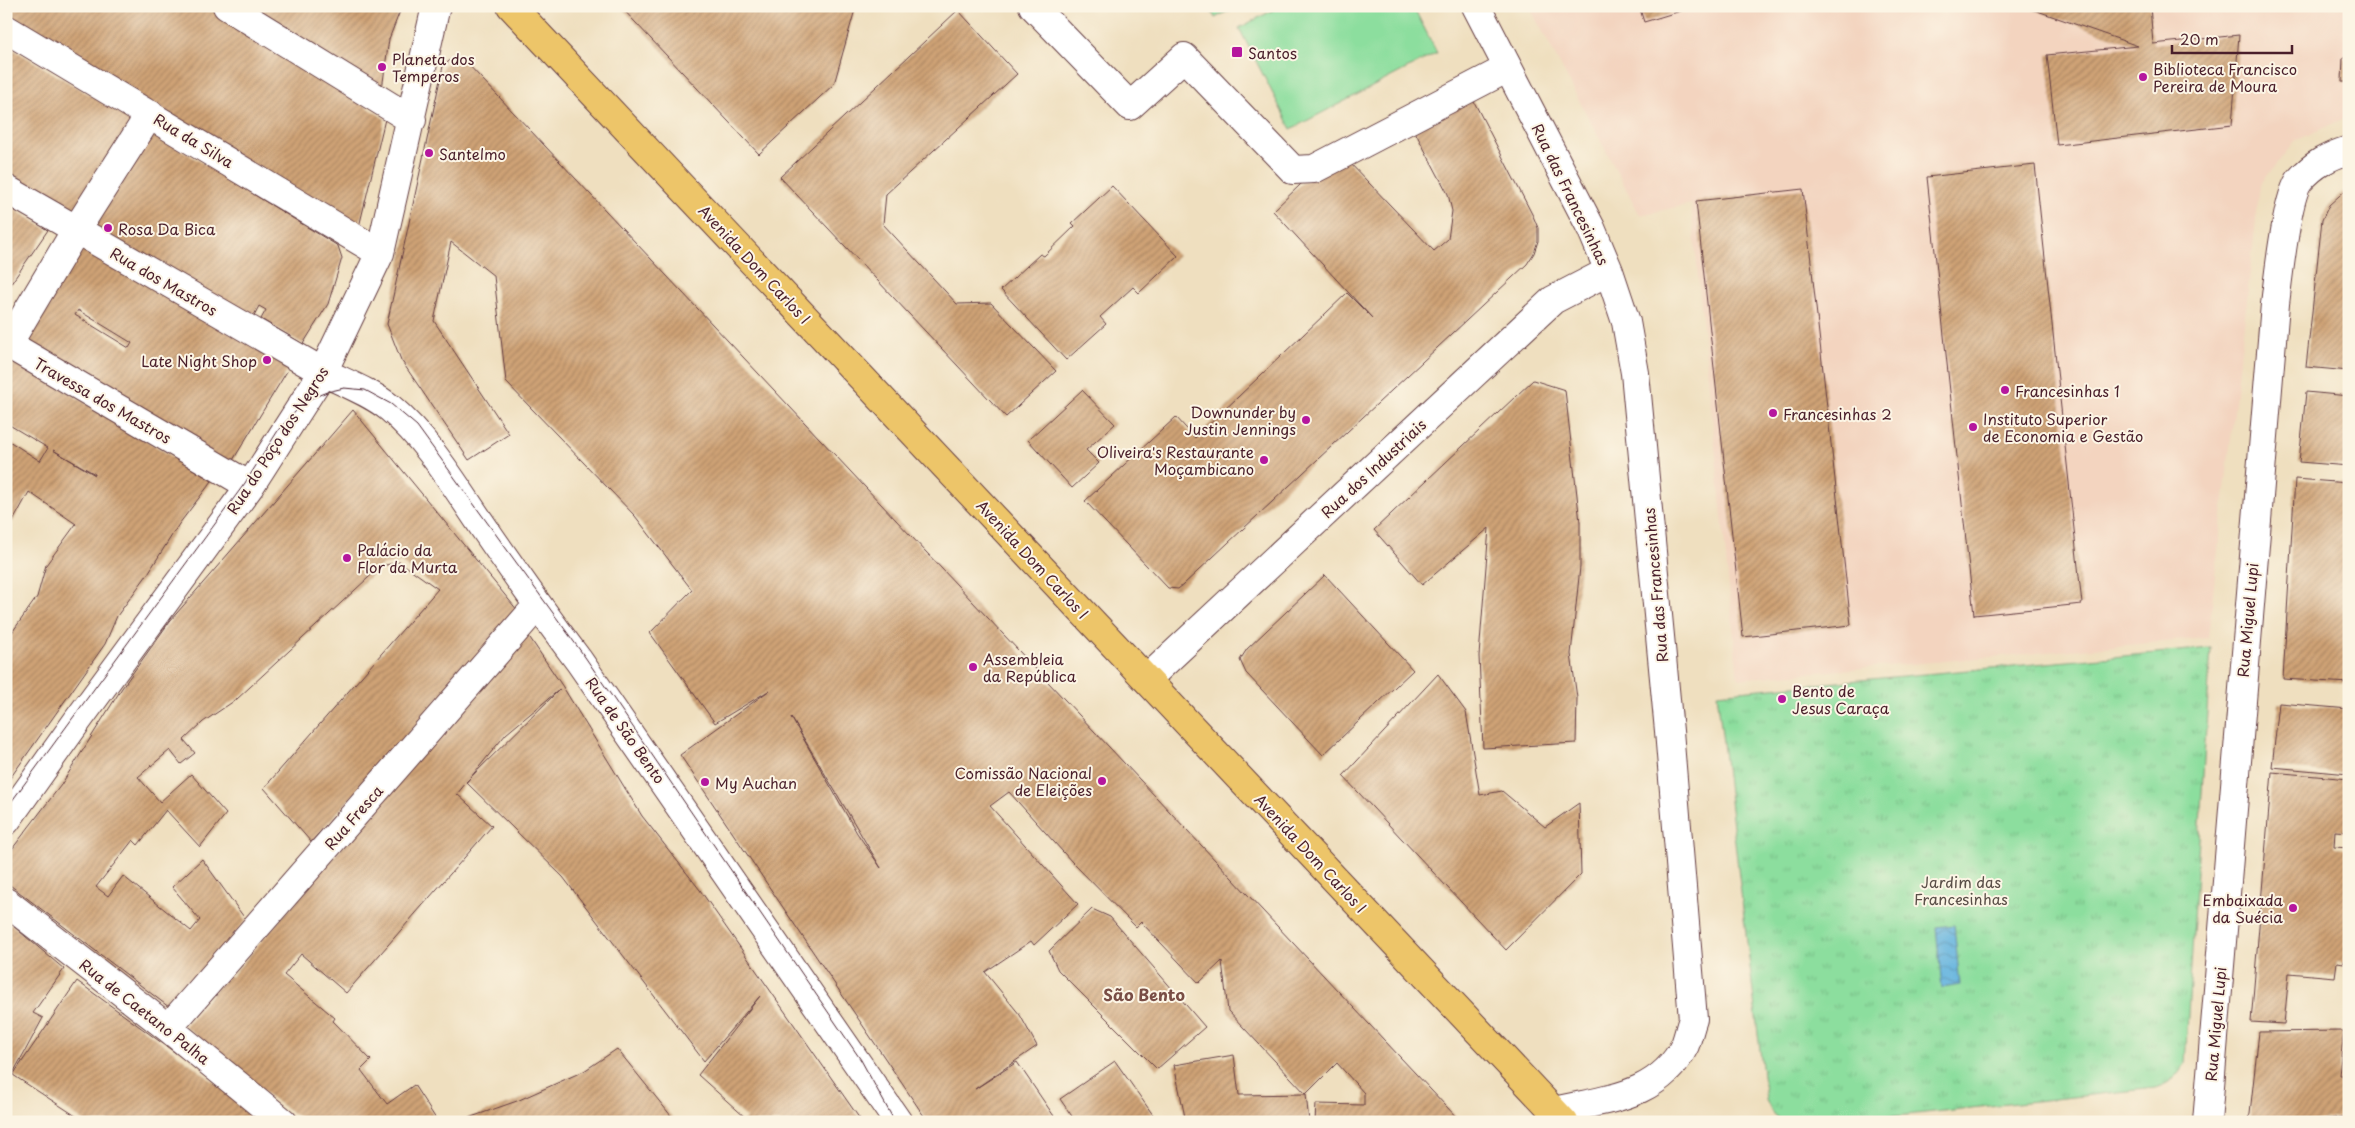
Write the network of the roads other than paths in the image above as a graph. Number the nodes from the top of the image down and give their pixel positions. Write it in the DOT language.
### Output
graph roads {
  1 [pos="228,6"];
  2 [pos="436,6"];
  3 [pos="511,6"];
  4 [pos="1033,6"];
  5 [pos="1476,6"];
  6 [pos="6,29"];
  7 [pos="1508,68"];
  8 [pos="150,114"];
  9 [pos="412,120"];
  10 [pos="2349,150"];
  11 [pos="6,189"];
  12 [pos="76,230"];
  13 [pos="380,253"];
  14 [pos="1609,271"];
  15 [pos="322,372"];
  16 [pos="250,486"];
  17 [pos="537,606"];
  18 [pos="1147,679"];
  19 [pos="6,821"];
  20 [pos="6,902"];
  21 [pos="168,1028"];
  22 [pos="1557,1118"];
  23 [pos="283,1122"];
  24 [pos="898,1122"];
  25 [pos="1584,1122"];
  26 [pos="2207,1122"];
  1 -- 9 [label="street"];
  2 -- 9 [label="street, Rua do Poço dos Negros"];
  3 -- 18 [label="main road, Avenida Dom Carlos I"];
  4 -- 7 [label="street"];
  5 -- 7 [label="street, Rua das Francesinhas"];
  6 -- 8 [label="street, Rua da Silva"];
  7 -- 14 [label="street, Rua das Francesinhas"];
  8 -- 12 [label="street, Travessa dos Mastros"];
  8 -- 13 [label="street, Rua da Silva"];
  9 -- 13 [label="street, Rua do Poço dos Negros"];
  10 -- 26 [label="street, Rua Miguel Lupi"];
  11 -- 12 [label="street, Rua dos Mastros"];
  12 -- 15 [label="street, Rua dos Mastros"];
  12 -- 16 [label="street, Travessa dos Mastros"];
  13 -- 15 [label="street, Rua do Poço dos Negros"];
  14 -- 18 [label="street, Rua dos Industriais"];
  14 -- 22 [label="street, Rua das Francesinhas"];
  15 -- 16 [label="street, Rua do Poço dos Negros"];
  15 -- 17 [label="street, Rua de São Bento"];
  16 -- 19 [label="street, Rua do Poço dos Negros"];
  17 -- 21 [label="street, Rua Fresca"];
  17 -- 24 [label="street, Rua de São Bento"];
  18 -- 22 [label="main road, Avenida Dom Carlos I"];
  20 -- 21 [label="street, Rua de Caetano Palha"];
  21 -- 23 [label="street, Rua de Caetano Palha"];
  22 -- 25 [label="main road, Avenida Dom Carlos I"];
}
